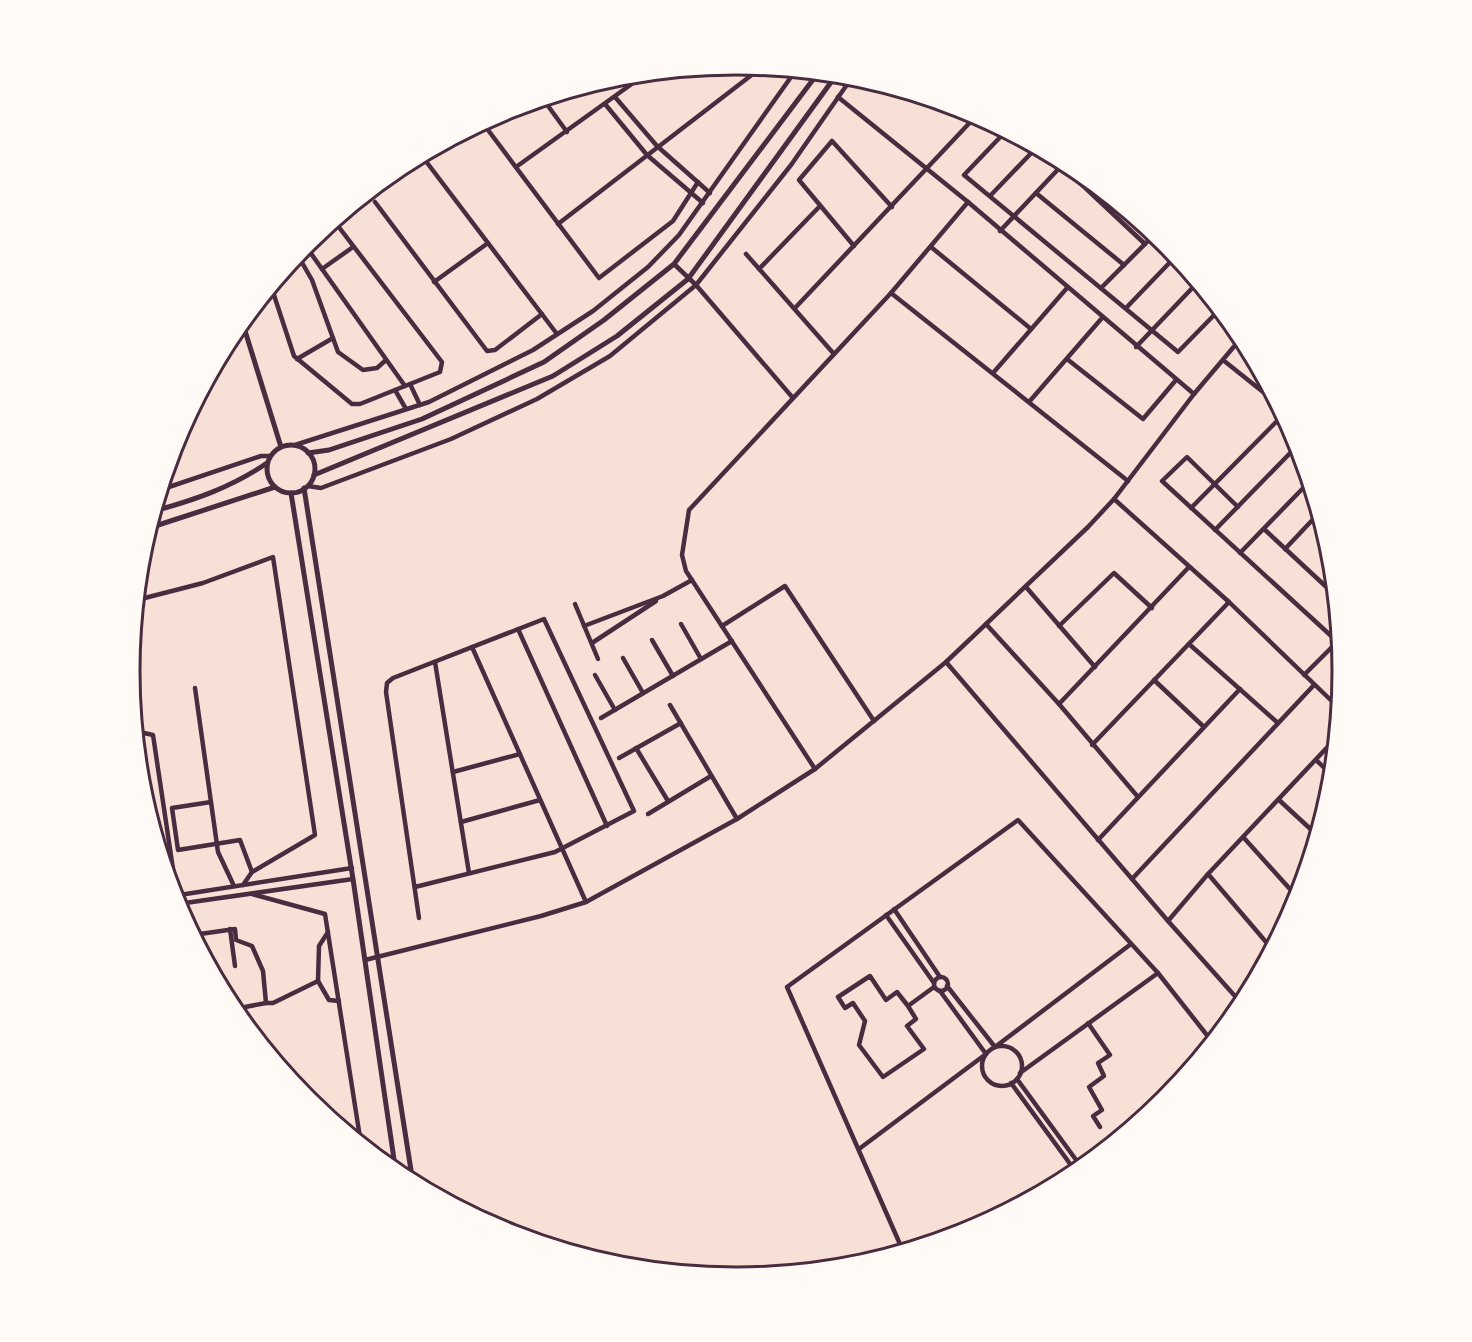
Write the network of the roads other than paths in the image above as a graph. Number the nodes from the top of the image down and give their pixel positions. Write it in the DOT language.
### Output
graph roads {
  1 [pos="751,75"];
  2 [pos="791,78"];
  3 [pos="813,80"];
  4 [pos="831,83"];
  5 [pos="631,84"];
  6 [pos="846,85"];
  7 [pos="615,97"];
  8 [pos="838,97"];
  9 [pos="605,104"];
  10 [pos="548,106"];
  11 [pos="969,122"];
  12 [pos="487,129"];
  13 [pos="567,132"];
  14 [pos="1001,136"];
  15 [pos="657,146"];
  16 [pos="1031,153"];
  17 [pos="647,155"];
  18 [pos="426,162"];
  19 [pos="516,167"];
  20 [pos="927,169"];
  21 [pos="1058,169"];
  22 [pos="698,182"];
  23 [pos="692,193"];
  24 [pos="710,193"];
  25 [pos="1036,193"];
  26 [pos="1095,195"];
  27 [pos="990,196"];
  28 [pos="375,202"];
  29 [pos="969,202"];
  30 [pos="703,203"];
  31 [pos="820,206"];
  32 [pos="892,207"];
  33 [pos="1015,216"];
  34 [pos="558,224"];
  35 [pos="338,228"];
  36 [pos="1000,231"];
  37 [pos="1148,241"];
  38 [pos="488,243"];
  39 [pos="1145,244"];
  40 [pos="854,246"];
  41 [pos="931,246"];
  42 [pos="353,247"];
  43 [pos="311,254"];
  44 [pos="746,254"];
  45 [pos="302,263"];
  46 [pos="1169,263"];
  47 [pos="674,264"];
  48 [pos="1124,265"];
  49 [pos="322,269"];
  50 [pos="759,269"];
  51 [pos="688,279"];
  52 [pos="434,282"];
  53 [pos="696,285"];
  54 [pos="1067,288"];
  55 [pos="1101,288"];
  56 [pos="1192,288"];
  57 [pos="891,293"];
  58 [pos="274,295"];
  59 [pos="795,308"];
  60 [pos="1126,308"];
  61 [pos="542,314"];
  62 [pos="1214,315"];
  63 [pos="1102,318"];
  64 [pos="1031,329"];
  65 [pos="1152,330"];
  66 [pos="246,332"];
  67 [pos="558,334"];
  68 [pos="333,338"];
  69 [pos="1235,345"];
  70 [pos="1136,346"];
  71 [pos="834,354"];
  72 [pos="297,359"];
  73 [pos="1067,359"];
  74 [pos="386,360"];
  75 [pos="1223,360"];
  76 [pos="993,373"];
  77 [pos="1176,380"];
  78 [pos="407,385"];
  79 [pos="395,390"];
  80 [pos="1261,390"];
  81 [pos="1194,394"];
  82 [pos="793,398"];
  83 [pos="1029,402"];
  84 [pos="420,405"];
  85 [pos="406,409"];
  86 [pos="1277,421"];
  87 [pos="295,446"];
  88 [pos="281,447"];
  89 [pos="308,453"];
  90 [pos="1291,453"];
  91 [pos="270,456"];
  92 [pos="267,463"];
  93 [pos="314,475"];
  94 [pos="1128,482"];
  95 [pos="1215,484"];
  96 [pos="306,487"];
  97 [pos="169,488"];
  98 [pos="275,488"];
  99 [pos="1303,489"];
  100 [pos="291,493"];
  101 [pos="1114,499"];
  102 [pos="1238,507"];
  103 [pos="1191,508"];
  104 [pos="163,509"];
  105 [pos="1313,520"];
  106 [pos="158,525"];
  107 [pos="1263,529"];
  108 [pos="1215,530"];
  109 [pos="1286,549"];
  110 [pos="1240,553"];
  111 [pos="1188,568"];
  112 [pos="692,580"];
  113 [pos="1026,586"];
  114 [pos="1326,587"];
  115 [pos="663,596"];
  116 [pos="145,598"];
  117 [pos="1229,602"];
  118 [pos="576,604"];
  119 [pos="1152,608"];
  120 [pos="681,624"];
  121 [pos="986,624"];
  122 [pos="585,626"];
  123 [pos="722,626"];
  124 [pos="1059,626"];
  125 [pos="518,628"];
  126 [pos="1331,635"];
  127 [pos="652,640"];
  128 [pos="732,641"];
  129 [pos="592,643"];
  130 [pos="1189,644"];
  131 [pos="472,647"];
  132 [pos="1331,649"];
  133 [pos="623,658"];
  134 [pos="598,659"];
  135 [pos="701,659"];
  136 [pos="435,662"];
  137 [pos="946,662"];
  138 [pos="1095,667"];
  139 [pos="595,675"];
  140 [pos="1304,675"];
  141 [pos="673,676"];
  142 [pos="1154,680"];
  143 [pos="1314,685"];
  144 [pos="195,688"];
  145 [pos="1240,689"];
  146 [pos="643,693"];
  147 [pos="1331,701"];
  148 [pos="1059,704"];
  149 [pos="670,705"];
  150 [pos="615,710"];
  151 [pos="601,718"];
  152 [pos="874,721"];
  153 [pos="681,723"];
  154 [pos="1278,723"];
  155 [pos="1204,727"];
  156 [pos="143,733"];
  157 [pos="1092,745"];
  158 [pos="636,748"];
  159 [pos="1327,748"];
  160 [pos="520,754"];
  161 [pos="619,758"];
  162 [pos="1316,760"];
  163 [pos="1324,768"];
  164 [pos="815,769"];
  165 [pos="453,772"];
  166 [pos="711,776"];
  167 [pos="1138,797"];
  168 [pos="540,800"];
  169 [pos="1279,800"];
  170 [pos="668,801"];
  171 [pos="211,802"];
  172 [pos="172,808"];
  173 [pos="164,810"];
  174 [pos="648,814"];
  175 [pos="737,819"];
  176 [pos="461,822"];
  177 [pos="607,826"];
  178 [pos="1311,829"];
  179 [pos="1244,838"];
  180 [pos="1098,840"];
  181 [pos="217,845"];
  182 [pos="562,848"];
  183 [pos="170,857"];
  184 [pos="352,868"];
  185 [pos="252,872"];
  186 [pos="469,873"];
  187 [pos="1208,874"];
  188 [pos="353,879"];
  189 [pos="1132,879"];
  190 [pos="243,885"];
  191 [pos="234,886"];
  192 [pos="415,887"];
  193 [pos="1291,889"];
  194 [pos="183,894"];
  195 [pos="252,894"];
  196 [pos="586,902"];
  197 [pos="187,904"];
  198 [pos="894,909"];
  199 [pos="886,915"];
  200 [pos="419,918"];
  201 [pos="1168,921"];
  202 [pos="230,929"];
  203 [pos="328,932"];
  204 [pos="200,933"];
  205 [pos="1267,943"];
  206 [pos="1131,944"];
  207 [pos="380,958"];
  208 [pos="365,960"];
  209 [pos="235,966"];
  210 [pos="1158,973"];
  211 [pos="940,977"];
  212 [pos="318,981"];
  213 [pos="934,985"];
  214 [pos="948,986"];
  215 [pos="940,991"];
  216 [pos="1235,997"];
  217 [pos="339,1001"];
  218 [pos="266,1003"];
  219 [pos="908,1006"];
  220 [pos="244,1008"];
  221 [pos="1088,1023"];
  222 [pos="1207,1036"];
  223 [pos="995,1047"];
  224 [pos="986,1054"];
  225 [pos="1020,1073"];
  226 [pos="1017,1079"];
  227 [pos="1011,1083"];
  228 [pos="1100,1127"];
  229 [pos="359,1133"];
  230 [pos="859,1149"];
  231 [pos="394,1159"];
  232 [pos="1076,1160"];
  233 [pos="1071,1164"];
  234 [pos="411,1171"];
  235 [pos="900,1244"];
  1 -- 15 [label="street"];
  2 -- 24 [label="street"];
  3 -- 47 [label="street"];
  4 -- 51 [label="street"];
  5 -- 7 [label="street"];
  6 -- 8 [label="street"];
  7 -- 9 [label="street"];
  7 -- 15 [label="street"];
  8 -- 20 [label="street"];
  8 -- 53 [label="street"];
  9 -- 13 [label="street"];
  9 -- 17 [label="street"];
  10 -- 13 [label="street"];
  11 -- 20 [label="street"];
  12 -- 19 [label="street"];
  13 -- 19 [label="street"];
  14 -- 27 [label="street"];
  15 -- 17 [label="street"];
  15 -- 22 [label="street"];
  16 -- 27 [label="street"];
  17 -- 23 [label="street"];
  17 -- 34 [label="street"];
  18 -- 38 [label="street"];
  19 -- 34 [label="street"];
  20 -- 29 [label="street"];
  20 -- 32 [label="street"];
  21 -- 25 [label="street"];
  22 -- 23 [label="street"];
  22 -- 24 [label="street"];
  23 -- 30 [label="street"];
  23 -- 34 [label="street"];
  24 -- 30 [label="street"];
  25 -- 33 [label="street"];
  25 -- 48 [label="street"];
  26 -- 39 [label="street"];
  27 -- 33 [label="street"];
  28 -- 52 [label="street"];
  29 -- 36 [label="street"];
  29 -- 41 [label="street"];
  30 -- 67 [label="street"];
  31 -- 32 [label="street"];
  31 -- 40 [label="street"];
  31 -- 50 [label="street"];
  32 -- 40 [label="street"];
  33 -- 36 [label="street"];
  33 -- 55 [label="street"];
  35 -- 42 [label="street"];
  36 -- 54 [label="street"];
  37 -- 39 [label="street"];
  38 -- 52 [label="street"];
  38 -- 61 [label="street"];
  39 -- 48 [label="street"];
  40 -- 59 [label="street"];
  41 -- 57 [label="street"];
  41 -- 64 [label="street"];
  42 -- 49 [label="street"];
  42 -- 78 [label="street"];
  43 -- 49 [label="street"];
  44 -- 50 [label="street"];
  45 -- 68 [label="street"];
  46 -- 60 [label="street"];
  47 -- 51 [label="street"];
  47 -- 89 [label="street"];
  48 -- 55 [label="street"];
  49 -- 74 [label="street"];
  50 -- 59 [label="street"];
  51 -- 53 [label="street"];
  51 -- 93 [label="street"];
  52 -- 61 [label="street"];
  53 -- 82 [label="street"];
  53 -- 96 [label="street"];
  54 -- 63 [label="street"];
  54 -- 64 [label="street"];
  55 -- 60 [label="street"];
  56 -- 65 [label="street"];
  57 -- 71 [label="street"];
  57 -- 76 [label="street"];
  58 -- 72 [label="street"];
  59 -- 71 [label="street"];
  60 -- 65 [label="street"];
  61 -- 67 [label="street"];
  62 -- 65 [label="street"];
  63 -- 70 [label="street"];
  63 -- 73 [label="street"];
  64 -- 76 [label="street"];
  65 -- 70 [label="street"];
  66 -- 88 [label="street"];
  67 -- 84 [label="street"];
  68 -- 72 [label="street"];
  68 -- 74 [label="street"];
  69 -- 75 [label="street"];
  70 -- 77 [label="street"];
  71 -- 82 [label="street"];
  72 -- 79 [label="street"];
  73 -- 77 [label="street"];
  73 -- 83 [label="street"];
  74 -- 78 [label="street"];
  75 -- 80 [label="street"];
  75 -- 81 [label="street"];
  76 -- 83 [label="street"];
  77 -- 81 [label="street"];
  78 -- 79 [label="street"];
  78 -- 84 [label="street"];
  79 -- 85 [label="street"];
  81 -- 94 [label="street"];
  82 -- 112 [label="street"];
  83 -- 94 [label="street"];
  84 -- 85 [label="street"];
  85 -- 87 [label="street"];
  86 -- 95 [label="street"];
  87 -- 88 [label="street"];
  87 -- 89 [label="street"];
  88 -- 91 [label="street"];
  89 -- 93 [label="street"];
  90 -- 102 [label="street"];
  91 -- 92 [label="street"];
  91 -- 97 [label="street"];
  92 -- 98 [label="street"];
  92 -- 104 [label="street"];
  93 -- 96 [label="street"];
  94 -- 101 [label="street"];
  95 -- 102 [label="street"];
  95 -- 103 [label="street"];
  95 -- 103 [label="street"];
  96 -- 100 [label="street"];
  96 -- 207 [label="street"];
  98 -- 100 [label="street"];
  98 -- 106 [label="street"];
  99 -- 107 [label="street"];
  100 -- 184 [label="street"];
  101 -- 111 [label="street"];
  101 -- 113 [label="street"];
  102 -- 108 [label="street"];
  103 -- 108 [label="street"];
  105 -- 109 [label="street"];
  107 -- 109 [label="street"];
  107 -- 110 [label="street"];
  108 -- 110 [label="street"];
  109 -- 114 [label="street"];
  110 -- 126 [label="street"];
  111 -- 117 [label="street"];
  111 -- 119 [label="street"];
  112 -- 115 [label="street"];
  112 -- 123 [label="street"];
  113 -- 121 [label="street"];
  113 -- 124 [label="street"];
  115 -- 122 [label="street"];
  115 -- 129 [label="street"];
  116 -- 185 [label="street"];
  117 -- 130 [label="street"];
  117 -- 140 [label="street"];
  118 -- 122 [label="street"];
  119 -- 124 [label="street"];
  119 -- 138 [label="street"];
  120 -- 135 [label="street"];
  121 -- 137 [label="street"];
  121 -- 148 [label="street"];
  122 -- 129 [label="street"];
  123 -- 128 [label="street"];
  123 -- 152 [label="street"];
  124 -- 138 [label="street"];
  125 -- 131 [label="street"];
  125 -- 177 [label="street"];
  125 -- 177 [label="street"];
  127 -- 141 [label="street"];
  128 -- 135 [label="street"];
  128 -- 164 [label="street"];
  129 -- 134 [label="street"];
  130 -- 142 [label="street"];
  130 -- 145 [label="street"];
  131 -- 136 [label="street"];
  131 -- 160 [label="street"];
  132 -- 140 [label="street"];
  133 -- 146 [label="street"];
  135 -- 141 [label="street"];
  136 -- 165 [label="street"];
  136 -- 192 [label="street"];
  137 -- 152 [label="street"];
  137 -- 180 [label="street"];
  138 -- 148 [label="street"];
  139 -- 150 [label="street"];
  140 -- 143 [label="street"];
  141 -- 146 [label="street"];
  142 -- 155 [label="street"];
  142 -- 157 [label="street"];
  143 -- 147 [label="street"];
  143 -- 154 [label="street"];
  144 -- 171 [label="street"];
  145 -- 154 [label="street"];
  145 -- 155 [label="street"];
  146 -- 150 [label="street"];
  148 -- 157 [label="street"];
  149 -- 153 [label="street"];
  150 -- 151 [label="street"];
  152 -- 164 [label="street"];
  153 -- 158 [label="street"];
  153 -- 166 [label="street"];
  154 -- 189 [label="street"];
  155 -- 167 [label="street"];
  156 -- 173 [label="street"];
  157 -- 167 [label="street"];
  158 -- 161 [label="street"];
  158 -- 170 [label="street"];
  159 -- 162 [label="street"];
  160 -- 165 [label="street"];
  160 -- 168 [label="street"];
  162 -- 163 [label="street"];
  162 -- 169 [label="street"];
  164 -- 175 [label="street"];
  165 -- 176 [label="street"];
  166 -- 170 [label="street"];
  166 -- 175 [label="street"];
  167 -- 180 [label="street"];
  168 -- 176 [label="street"];
  168 -- 182 [label="street"];
  169 -- 178 [label="street"];
  169 -- 179 [label="street"];
  170 -- 174 [label="street"];
  171 -- 172 [label="street"];
  171 -- 181 [label="street"];
  172 -- 173 [label="street"];
  172 -- 181 [label="street"];
  173 -- 183 [label="street"];
  175 -- 196 [label="street"];
  176 -- 186 [label="street"];
  177 -- 182 [label="street"];
  179 -- 187 [label="street"];
  179 -- 193 [label="street"];
  180 -- 189 [label="street"];
  181 -- 185 [label="street"];
  181 -- 191 [label="street"];
  182 -- 186 [label="street"];
  182 -- 196 [label="street"];
  184 -- 188 [label="street"];
  184 -- 190 [label="street"];
  185 -- 190 [label="street"];
  186 -- 192 [label="street"];
  187 -- 201 [label="street"];
  187 -- 205 [label="street"];
  188 -- 195 [label="street"];
  188 -- 208 [label="street"];
  189 -- 201 [label="street"];
  190 -- 191 [label="street"];
  191 -- 194 [label="street"];
  192 -- 200 [label="street"];
  195 -- 197 [label="street"];
  195 -- 203 [label="street"];
  196 -- 207 [label="street"];
  198 -- 199 [label="street"];
  198 -- 206 [label="street"];
  198 -- 211 [label="street"];
  199 -- 213 [label="street"];
  199 -- 230 [label="street"];
  201 -- 216 [label="street"];
  202 -- 204 [label="street"];
  202 -- 209 [label="street"];
  202 -- 218 [label="street"];
  203 -- 212 [label="street"];
  203 -- 217 [label="street"];
  206 -- 210 [label="street"];
  206 -- 223 [label="street"];
  207 -- 208 [label="street"];
  207 -- 234 [label="street"];
  208 -- 231 [label="street"];
  210 -- 221 [label="street"];
  210 -- 222 [label="street"];
  211 -- 213 [label="street"];
  211 -- 214 [label="street"];
  212 -- 217 [label="street"];
  212 -- 218 [label="street"];
  213 -- 215 [label="street"];
  213 -- 219 [label="street"];
  214 -- 215 [label="street"];
  214 -- 223 [label="street"];
  215 -- 224 [label="street"];
  217 -- 229 [label="street"];
  218 -- 220 [label="street"];
  219 -- 219 [label="street"];
  221 -- 225 [label="street"];
  221 -- 228 [label="street"];
  223 -- 224 [label="street"];
  223 -- 225 [label="street"];
  224 -- 227 [label="street"];
  224 -- 230 [label="street"];
  225 -- 226 [label="street"];
  226 -- 227 [label="street"];
  226 -- 232 [label="street"];
  227 -- 233 [label="street"];
  230 -- 235 [label="street"];
}
